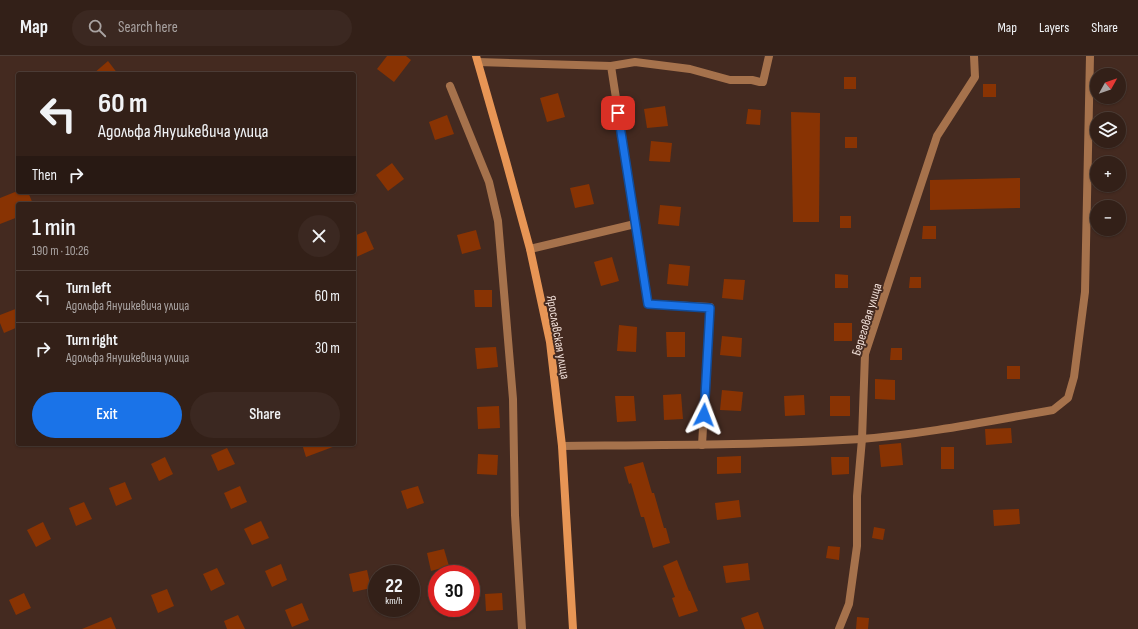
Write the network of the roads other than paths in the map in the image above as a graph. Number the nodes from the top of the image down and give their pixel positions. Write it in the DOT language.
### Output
graph roads {
  1 [pos="769,56"];
  2 [pos="974,56"];
  3 [pos="1090,56"];
  4 [pos="477,59"];
  5 [pos="542,60"];
  6 [pos="611,66"];
  7 [pos="450,86"];
  8 [pos="634,224"];
  9 [pos="530,249"];
  10 [pos="862,439"];
  11 [pos="562,446"];
  12 [pos="702,446"];
  13 [pos="522,629"];
  14 [pos="573,629"];
  15 [pos="839,629"];
  1 -- 6 [label="street"];
  2 -- 10 [label="street, Береговая улица"];
  3 -- 10 [label="street"];
  4 -- 5 [label="street"];
  4 -- 9 [label="main road, Ярославская улица"];
  5 -- 6 [label="street"];
  6 -- 8 [label="street"];
  7 -- 13 [label="street"];
  8 -- 9 [label="street"];
  8 -- 12 [label="street"];
  9 -- 11 [label="main road, Ярославская улица"];
  10 -- 12 [label="street"];
  10 -- 15 [label="street, Береговая улица"];
  11 -- 12 [label="street"];
  11 -- 14 [label="main road, Ярославская улица"];
}
